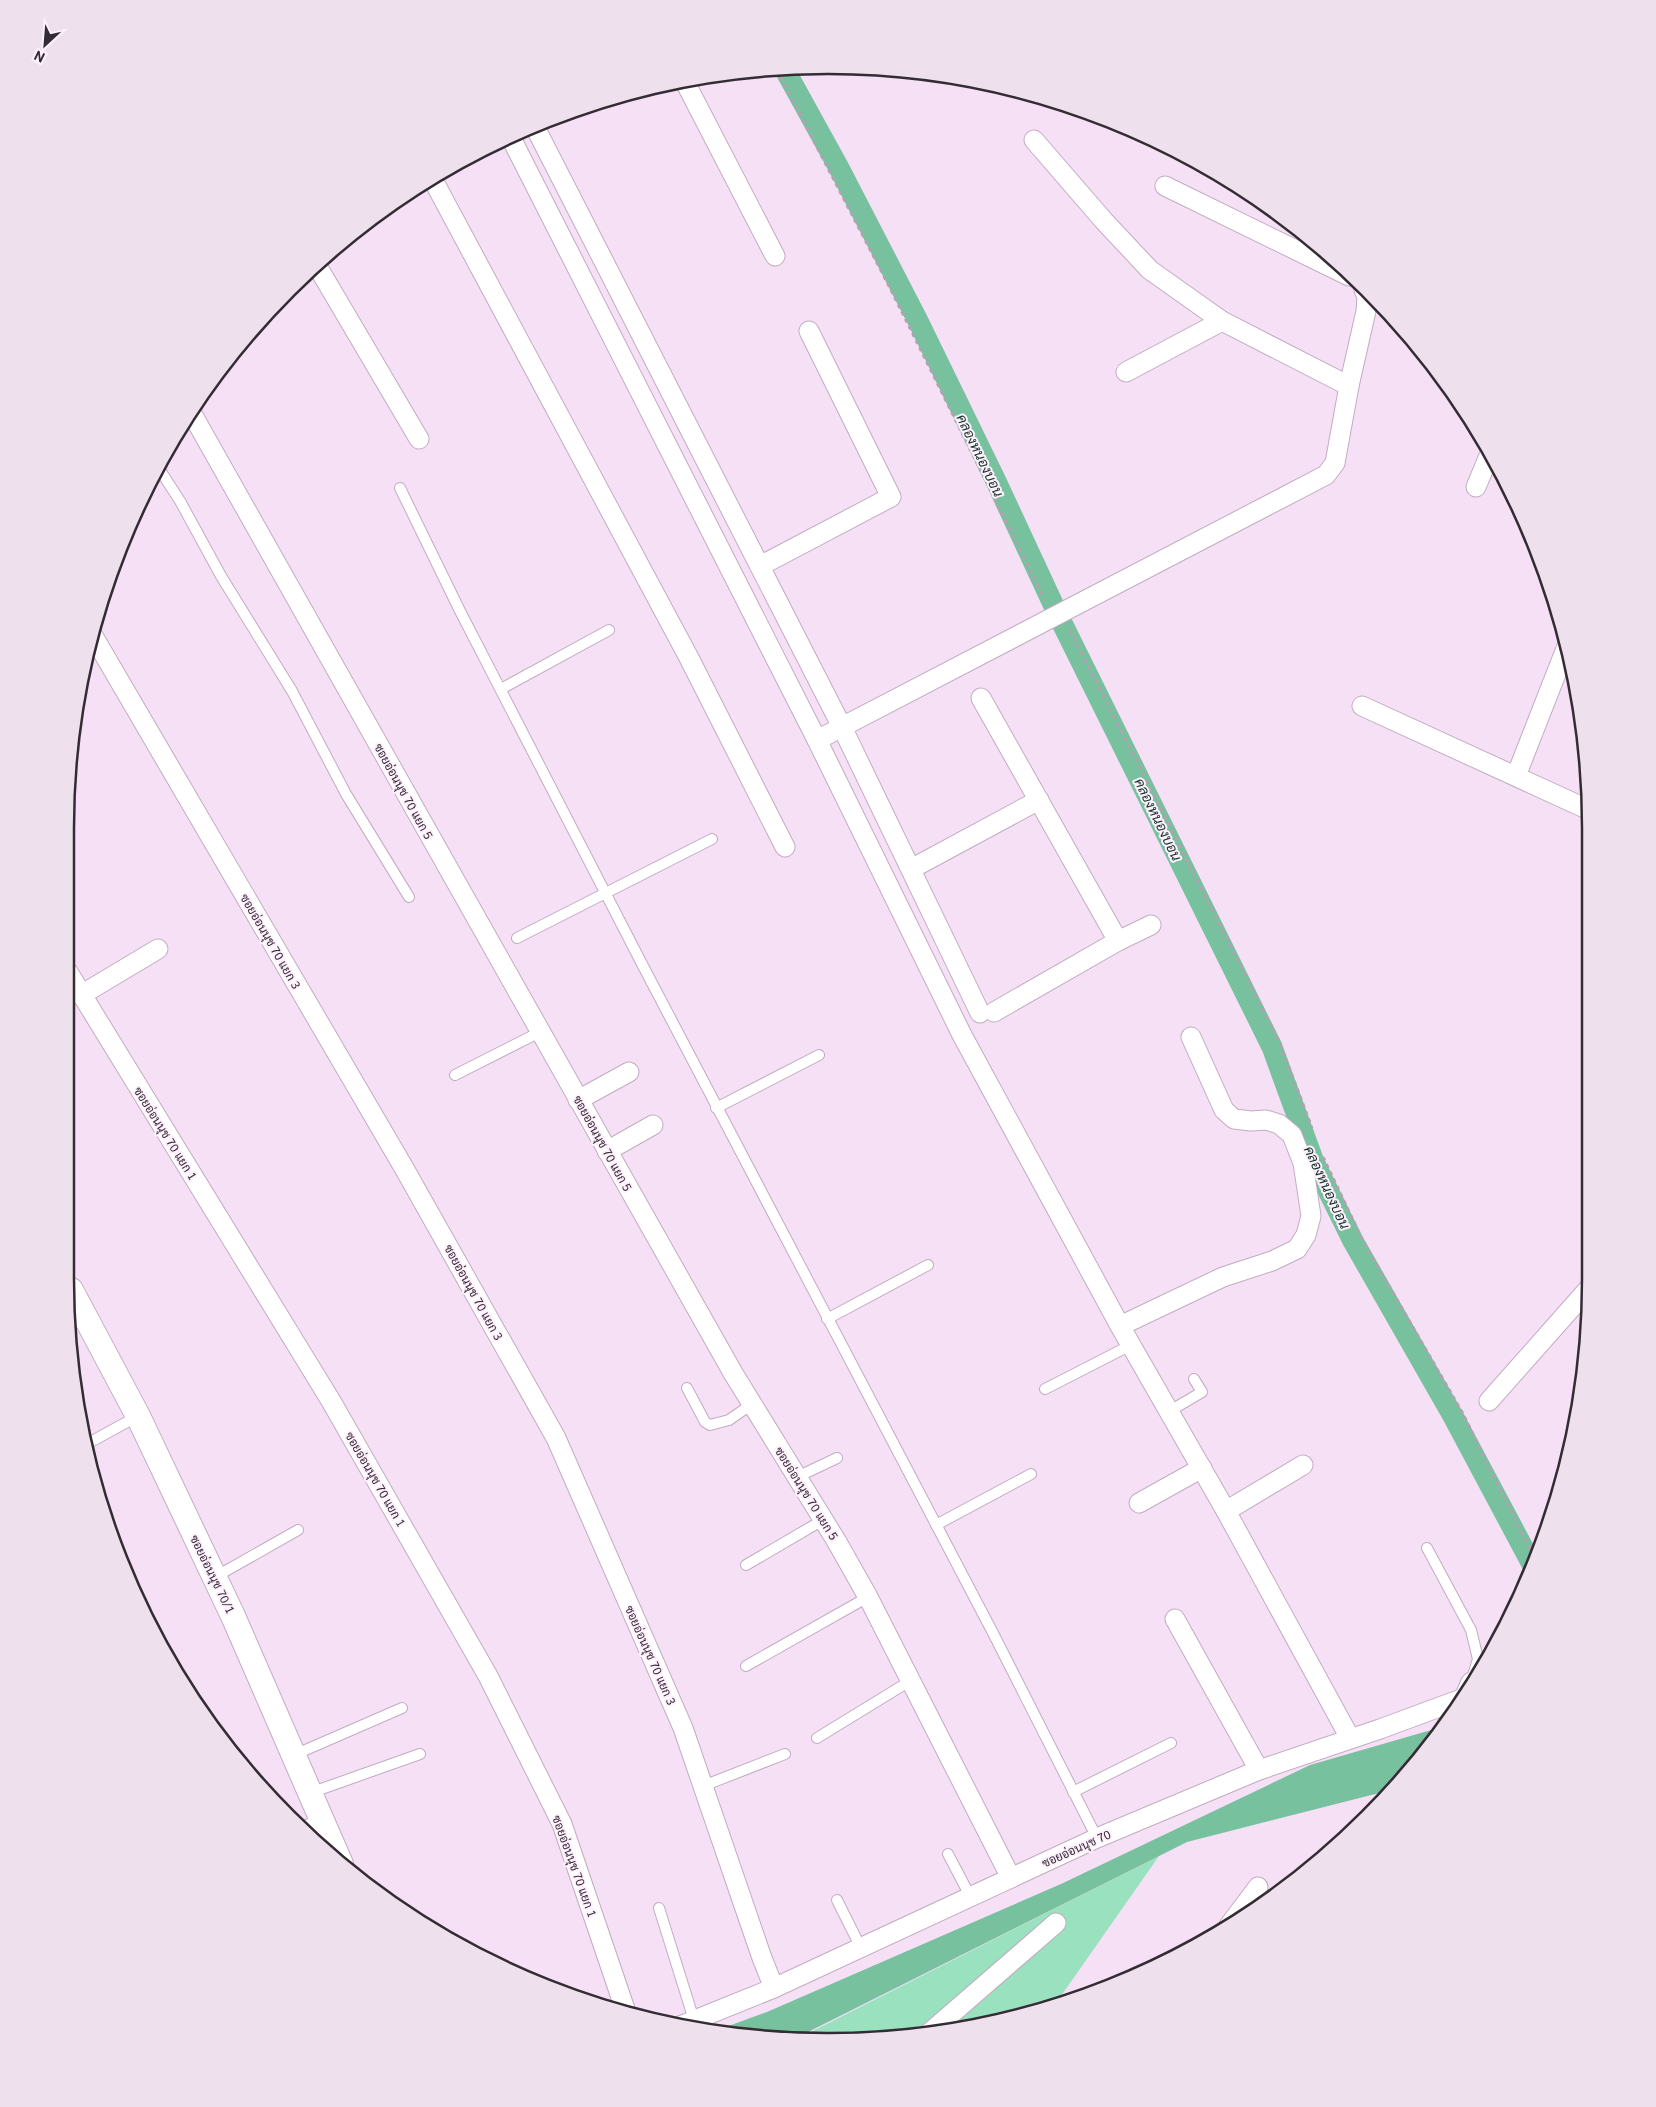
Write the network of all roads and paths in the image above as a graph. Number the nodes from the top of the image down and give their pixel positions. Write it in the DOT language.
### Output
graph roads {
  1 [pos="780,75"];
  2 [pos="687,87"];
  3 [pos="537,132"];
  4 [pos="1034,140"];
  5 [pos="514,143"];
  6 [pos="436,185"];
  7 [pos="1165,186"];
  8 [pos="775,256"];
  9 [pos="1332,268"];
  10 [pos="320,271"];
  11 [pos="1367,301"];
  12 [pos="1222,321"];
  13 [pos="809,331"];
  14 [pos="1126,372"];
  15 [pos="1349,386"];
  16 [pos="195,419"];
  17 [pos="419,439"];
  18 [pos="1487,462"];
  19 [pos="163,474"];
  20 [pos="1476,487"];
  21 [pos="400,488"];
  22 [pos="760,566"];
  23 [pos="1059,615"];
  24 [pos="609,630"];
  25 [pos="97,642"];
  26 [pos="1563,657"];
  27 [pos="501,689"];
  28 [pos="981,698"];
  29 [pos="1362,706"];
  30 [pos="842,727"];
  31 [pos="817,740"];
  32 [pos="1516,776"];
  33 [pos="1039,800"];
  34 [pos="1582,806"];
  35 [pos="712,839"];
  36 [pos="785,847"];
  37 [pos="911,869"];
  38 [pos="606,894"];
  39 [pos="409,897"];
  40 [pos="1151,925"];
  41 [pos="517,938"];
  42 [pos="1118,941"];
  43 [pos="158,949"];
  44 [pos="74,983"];
  45 [pos="81,995"];
  46 [pos="540,1032"];
  47 [pos="1191,1037"];
  48 [pos="819,1055"];
  49 [pos="629,1072"];
  50 [pos="454,1075"];
  51 [pos="578,1100"];
  52 [pos="716,1108"];
  53 [pos="653,1125"];
  54 [pos="1313,1131"];
  55 [pos="1320,1149"];
  56 [pos="608,1151"];
  57 [pos="928,1265"];
  58 [pos="74,1296"];
  59 [pos="1582,1296"];
  60 [pos="828,1319"];
  61 [pos="1120,1326"];
  62 [pos="1131,1345"];
  63 [pos="1194,1378"];
  64 [pos="687,1388"];
  65 [pos="1045,1389"];
  66 [pos="1489,1401"];
  67 [pos="752,1404"];
  68 [pos="1168,1412"];
  69 [pos="138,1416"];
  70 [pos="92,1441"];
  71 [pos="837,1458"];
  72 [pos="1302,1464"];
  73 [pos="1202,1468"];
  74 [pos="1031,1474"];
  75 [pos="797,1477"];
  76 [pos="1139,1503"];
  77 [pos="1226,1510"];
  78 [pos="823,1520"];
  79 [pos="936,1525"];
  80 [pos="298,1530"];
  81 [pos="1427,1548"];
  82 [pos="1531,1551"];
  83 [pos="746,1565"];
  84 [pos="215,1577"];
  85 [pos="868,1597"];
  86 [pos="1175,1619"];
  87 [pos="1477,1663"];
  88 [pos="746,1666"];
  89 [pos="910,1681"];
  90 [pos="1452,1703"];
  91 [pos="402,1708"];
  92 [pos="817,1738"];
  93 [pos="1350,1738"];
  94 [pos="1171,1742"];
  95 [pos="420,1754"];
  96 [pos="785,1754"];
  97 [pos="294,1755"];
  98 [pos="1259,1770"];
  99 [pos="703,1786"];
  100 [pos="1073,1792"];
  101 [pos="310,1793"];
  102 [pos="313,1827"];
  103 [pos="1097,1838"];
  104 [pos="948,1854"];
  105 [pos="1010,1878"];
  106 [pos="1258,1887"];
  107 [pos="970,1896"];
  108 [pos="837,1900"];
  109 [pos="659,1908"];
  110 [pos="1241,1910"];
  111 [pos="1056,1923"];
  112 [pos="860,1948"];
  113 [pos="774,1988"];
  114 [pos="624,2005"];
  115 [pos="686,2020"];
  116 [pos="692,2021"];
  117 [pos="940,2025"];
  1 -- 23 [label="path"];
  2 -- 8 [label="street"];
  3 -- 22 [label="street"];
  4 -- 12 [label="street"];
  5 -- 31 [label="street"];
  6 -- 36 [label="street"];
  7 -- 9 [label="street"];
  10 -- 17 [label="street"];
  11 -- 15 [label="street"];
  12 -- 14 [label="street"];
  12 -- 15 [label="street"];
  13 -- 22 [label="street"];
  15 -- 23 [label="street"];
  16 -- 46 [label="street, ซอยอ่อนนุช 70 แยก 5"];
  18 -- 20 [label="street"];
  19 -- 39 [label="lane"];
  21 -- 27 [label="lane"];
  22 -- 30 [label="street"];
  23 -- 30 [label="street"];
  23 -- 54 [label="path"];
  24 -- 27 [label="lane"];
  25 -- 99 [label="street, ซอยอ่อนนุช 70 แยก 3"];
  26 -- 32 [label="street"];
  27 -- 38 [label="lane"];
  28 -- 33 [label="street"];
  29 -- 32 [label="street"];
  30 -- 31 [label="street"];
  30 -- 37 [label="street"];
  31 -- 61 [label="street"];
  32 -- 34 [label="street"];
  33 -- 37 [label="street"];
  33 -- 42 [label="street"];
  35 -- 38 [label="lane"];
  37 -- 42 [label="street"];
  38 -- 41 [label="lane"];
  38 -- 52 [label="lane"];
  40 -- 42 [label="street"];
  43 -- 45 [label="street"];
  44 -- 45 [label="street, ซอยอ่อนนุช 70 แยก 1"];
  45 -- 114 [label="street, ซอยอ่อนนุช 70 แยก 1"];
  46 -- 50 [label="lane"];
  46 -- 51 [label="street, ซอยอ่อนนุช 70 แยก 5"];
  47 -- 61 [label="street"];
  48 -- 52 [label="lane"];
  49 -- 51 [label="street"];
  51 -- 56 [label="street, ซอยอ่อนนุช 70 แยก 5"];
  52 -- 60 [label="lane"];
  53 -- 56 [label="street"];
  55 -- 82 [label="path"];
  56 -- 67 [label="street, ซอยอ่อนนุช 70 แยก 5"];
  57 -- 60 [label="lane"];
  58 -- 69 [label="street, ซอยอ่อนนุช 70/1"];
  59 -- 66 [label="street"];
  60 -- 79 [label="lane"];
  61 -- 62 [label="street"];
  62 -- 65 [label="lane"];
  62 -- 68 [label="street"];
  63 -- 68 [label="lane"];
  64 -- 67 [label="lane"];
  67 -- 75 [label="street, ซอยอ่อนนุช 70 แยก 5"];
  68 -- 73 [label="street"];
  69 -- 70 [label="lane"];
  69 -- 84 [label="street, ซอยอ่อนนุช 70/1"];
  71 -- 75 [label="lane"];
  72 -- 77 [label="street"];
  73 -- 76 [label="street"];
  73 -- 77 [label="street"];
  74 -- 79 [label="lane"];
  75 -- 78 [label="street, ซอยอ่อนนุช 70 แยก 5"];
  77 -- 93 [label="street"];
  78 -- 83 [label="lane"];
  78 -- 85 [label="street, ซอยอ่อนนุช 70 แยก 5"];
  79 -- 100 [label="lane"];
  80 -- 84 [label="lane"];
  81 -- 87 [label="lane"];
  84 -- 97 [label="street, ซอยอ่อนนุช 70/1"];
  85 -- 88 [label="lane"];
  85 -- 89 [label="street, ซอยอ่อนนุช 70 แยก 5"];
  86 -- 98 [label="street"];
  89 -- 92 [label="lane"];
  89 -- 105 [label="street, ซอยอ่อนนุช 70 แยก 5"];
  90 -- 93 [label="street, ซอยอ่อนนุช 70"];
  91 -- 97 [label="lane"];
  93 -- 98 [label="street, ซอยอ่อนนุช 70"];
  94 -- 100 [label="lane"];
  95 -- 101 [label="lane"];
  96 -- 99 [label="lane"];
  97 -- 101 [label="street, ซอยอ่อนนุช 70/1"];
  98 -- 103 [label="street, ซอยอ่อนนุช 70"];
  99 -- 113 [label="street, ซอยอ่อนนุช 70 แยก 3"];
  100 -- 103 [label="lane"];
  101 -- 102 [label="street, ซอยอ่อนนุช 70/1"];
  103 -- 105 [label="street, ซอยอ่อนนุช 70"];
  104 -- 107 [label="lane"];
  105 -- 107 [label="street, ซอยอ่อนนุช 70"];
  106 -- 110 [label="street"];
  107 -- 112 [label="street, ซอยอ่อนนุช 70"];
  108 -- 112 [label="lane"];
  109 -- 115 [label="lane"];
  111 -- 117 [label="street"];
  112 -- 113 [label="street, ซอยอ่อนนุช 70"];
  113 -- 116 [label="street, ซอยอ่อนนุช 70"];
}
